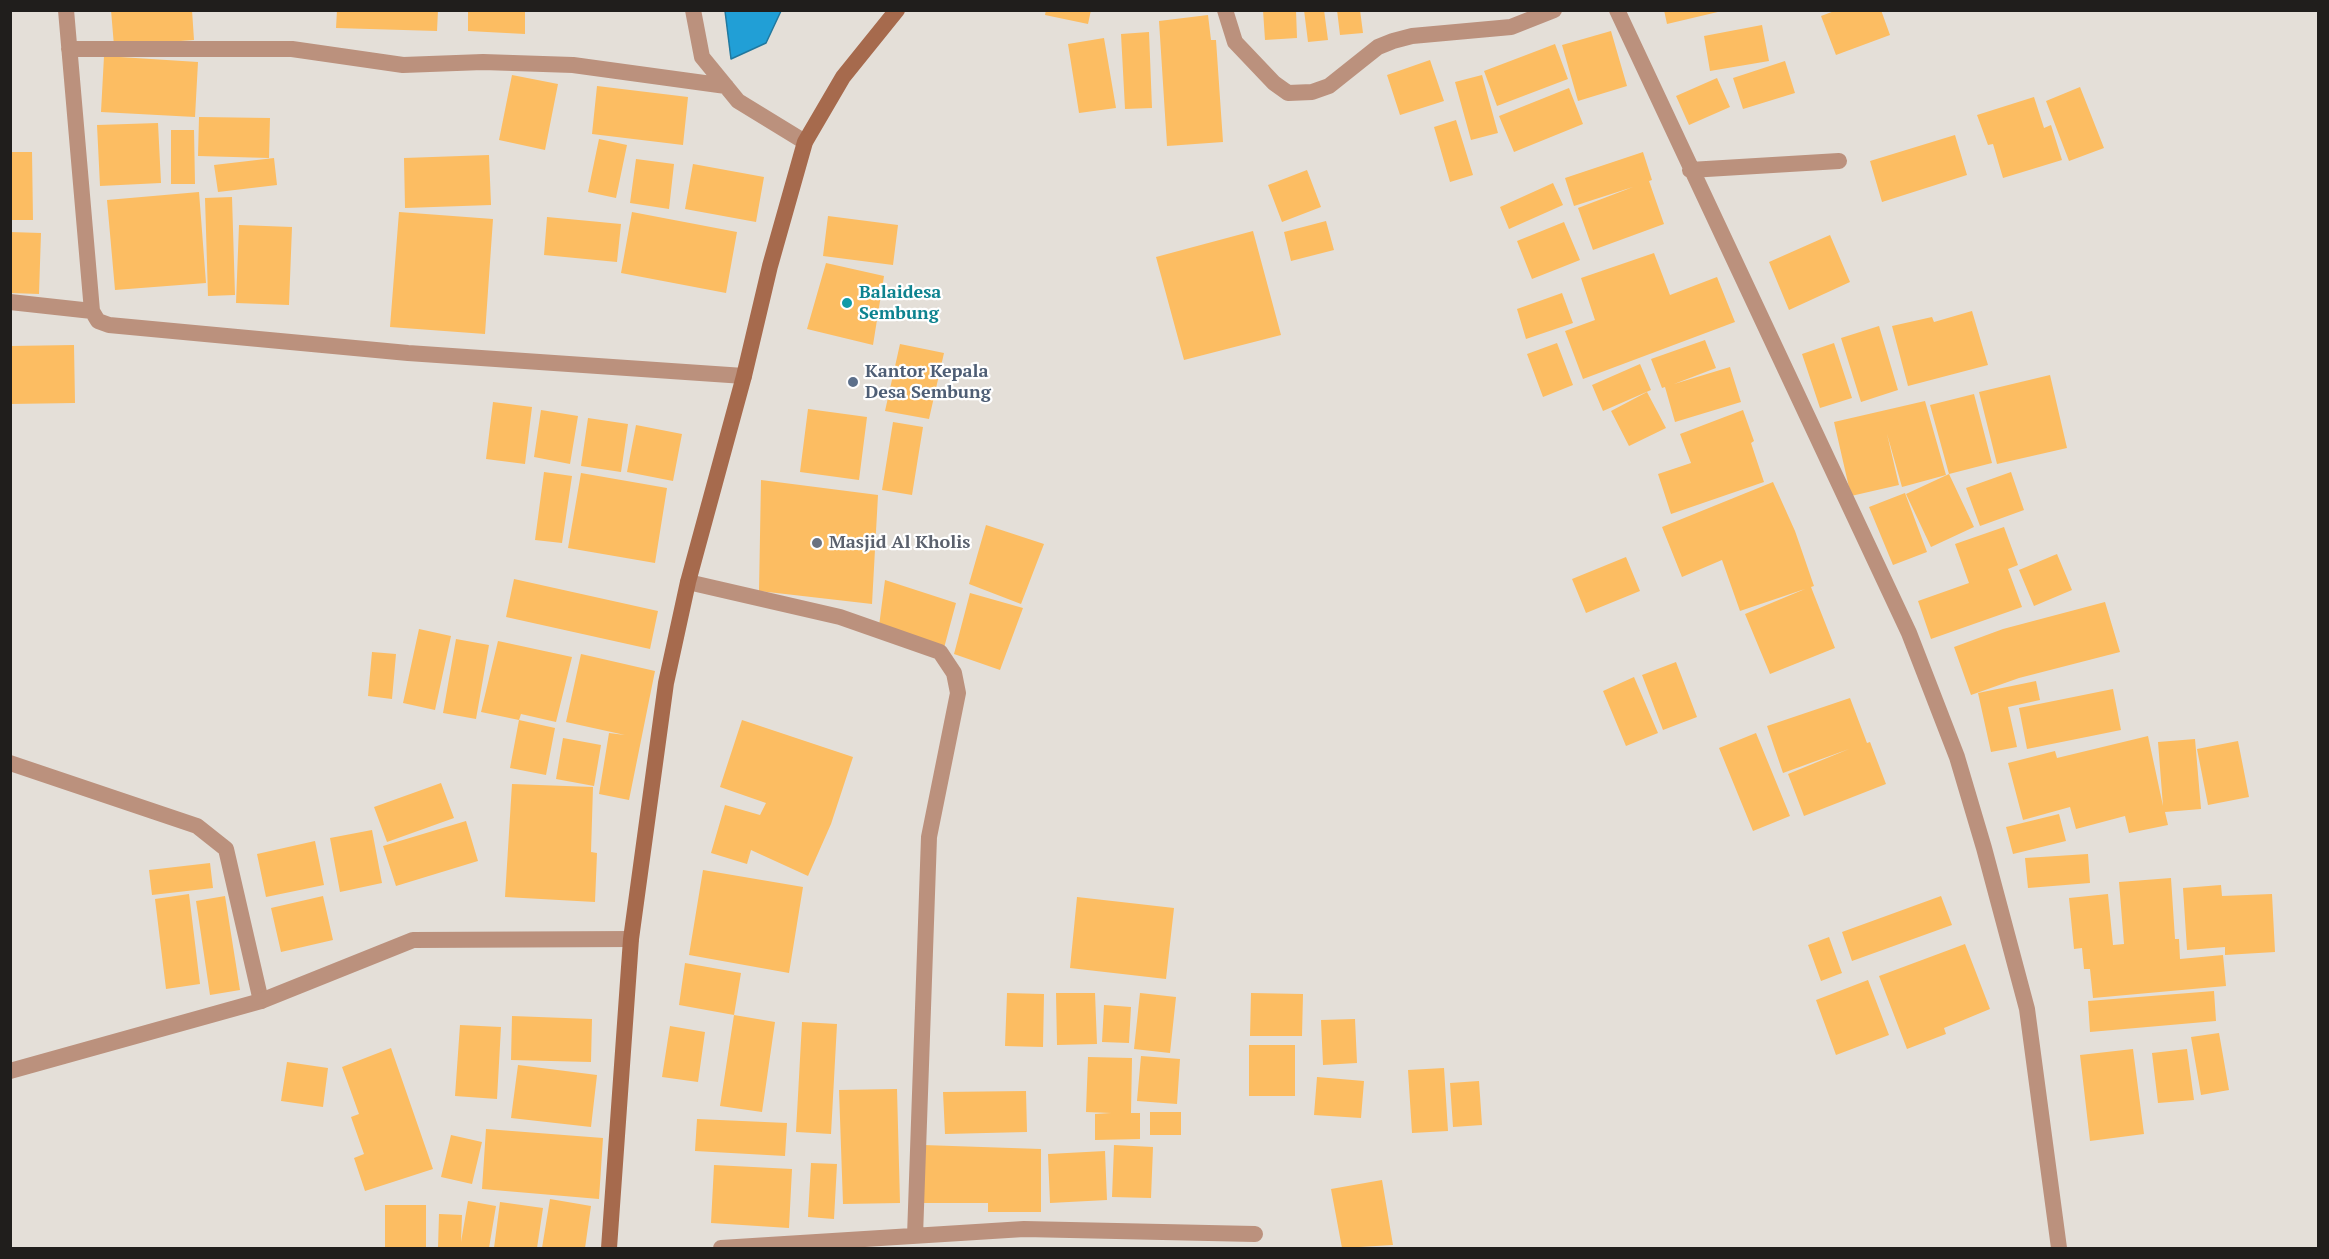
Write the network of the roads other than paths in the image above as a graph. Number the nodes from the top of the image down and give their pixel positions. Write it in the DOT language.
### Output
graph roads {
  1 [pos="66,10"];
  2 [pos="693,10"];
  3 [pos="897,10"];
  4 [pos="1225,10"];
  5 [pos="1554,10"];
  6 [pos="1617,10"];
  7 [pos="69,49"];
  8 [pos="726,86"];
  9 [pos="805,142"];
  10 [pos="1839,161"];
  11 [pos="1690,170"];
  12 [pos="10,302"];
  13 [pos="92,311"];
  14 [pos="744,376"];
  15 [pos="688,582"];
  16 [pos="10,763"];
  17 [pos="631,939"];
  18 [pos="261,1001"];
  19 [pos="10,1071"];
  20 [pos="1255,1234"];
  21 [pos="915,1236"];
  22 [pos="609,1248"];
  23 [pos="721,1248"];
  24 [pos="2059,1248"];
  1 -- 7 [label="street"];
  2 -- 8 [label="street"];
  3 -- 9 [label="main road"];
  4 -- 5 [label="street"];
  6 -- 11 [label="street"];
  7 -- 8 [label="street"];
  7 -- 13 [label="street"];
  8 -- 9 [label="street"];
  9 -- 14 [label="main road"];
  10 -- 11 [label="street"];
  11 -- 24 [label="street"];
  12 -- 13 [label="street"];
  13 -- 14 [label="street"];
  14 -- 15 [label="main road"];
  15 -- 17 [label="main road"];
  15 -- 21 [label="street"];
  16 -- 18 [label="street"];
  17 -- 18 [label="street"];
  17 -- 22 [label="main road"];
  18 -- 19 [label="street"];
  20 -- 21 [label="street"];
  21 -- 23 [label="street"];
}
